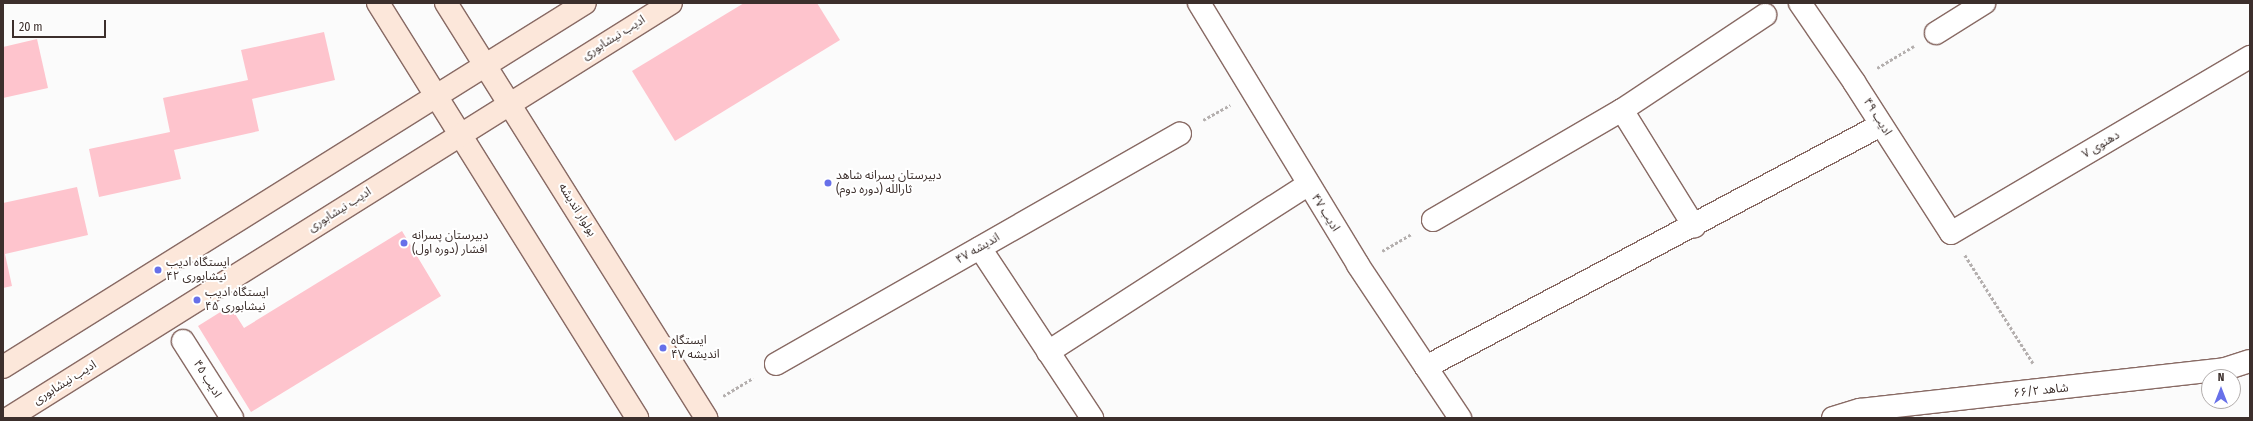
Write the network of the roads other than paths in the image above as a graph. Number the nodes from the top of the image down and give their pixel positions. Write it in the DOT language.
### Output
graph roads {
  1 [pos="378,3"];
  2 [pos="446,3"];
  3 [pos="585,3"];
  4 [pos="670,3"];
  5 [pos="1199,3"];
  6 [pos="1800,3"];
  7 [pos="1984,3"];
  8 [pos="1765,15"];
  9 [pos="1936,32"];
  10 [pos="2250,57"];
  11 [pos="486,65"];
  12 [pos="436,96"];
  13 [pos="510,104"];
  14 [pos="1622,110"];
  15 [pos="1881,125"];
  16 [pos="1180,134"];
  17 [pos="460,135"];
  18 [pos="1307,185"];
  19 [pos="1433,220"];
  20 [pos="1694,226"];
  21 [pos="1951,233"];
  22 [pos="980,248"];
  23 [pos="183,341"];
  24 [pos="1048,352"];
  25 [pos="2250,361"];
  26 [pos="776,364"];
  27 [pos="3,367"];
  28 [pos="1426,367"];
  29 [pos="704,414"];
  30 [pos="9,418"];
  31 [pos="232,418"];
  32 [pos="637,418"];
  33 [pos="1092,418"];
  34 [pos="1460,418"];
  35 [pos="1833,418"];
  1 -- 12 [label="street"];
  2 -- 11 [label="street, بولوار اندیشه"];
  3 -- 11 [label="street"];
  4 -- 13 [label="street, ادیب نیشابوری"];
  5 -- 18 [label="street, ادیب ۴۷"];
  6 -- 15 [label="street, ادیب ۴۹"];
  7 -- 9 [label="street"];
  8 -- 14 [label="street"];
  10 -- 21 [label="street, دهنوی ۷"];
  11 -- 12 [label="street"];
  11 -- 13 [label="street, بولوار اندیشه"];
  12 -- 17 [label="street"];
  12 -- 27 [label="street"];
  13 -- 17 [label="street, ادیب نیشابوری"];
  13 -- 29 [label="street, بولوار اندیشه"];
  14 -- 19 [label="street"];
  14 -- 20 [label="street"];
  15 -- 20 [label="street"];
  15 -- 21 [label="street, ادیب ۴۹"];
  16 -- 22 [label="street, اندیشه ۴۷"];
  17 -- 30 [label="street, ادیب نیشابوری"];
  17 -- 32 [label="street"];
  18 -- 24 [label="street"];
  18 -- 28 [label="street, ادیب ۴۷"];
  20 -- 28 [label="street"];
  22 -- 24 [label="street"];
  22 -- 26 [label="street, اندیشه ۴۷"];
  23 -- 31 [label="street, ادیب ۴۵"];
  24 -- 33 [label="street"];
  25 -- 35 [label="street, شاهد ۶۶/۲"];
  28 -- 34 [label="street, ادیب ۴۷"];
}
